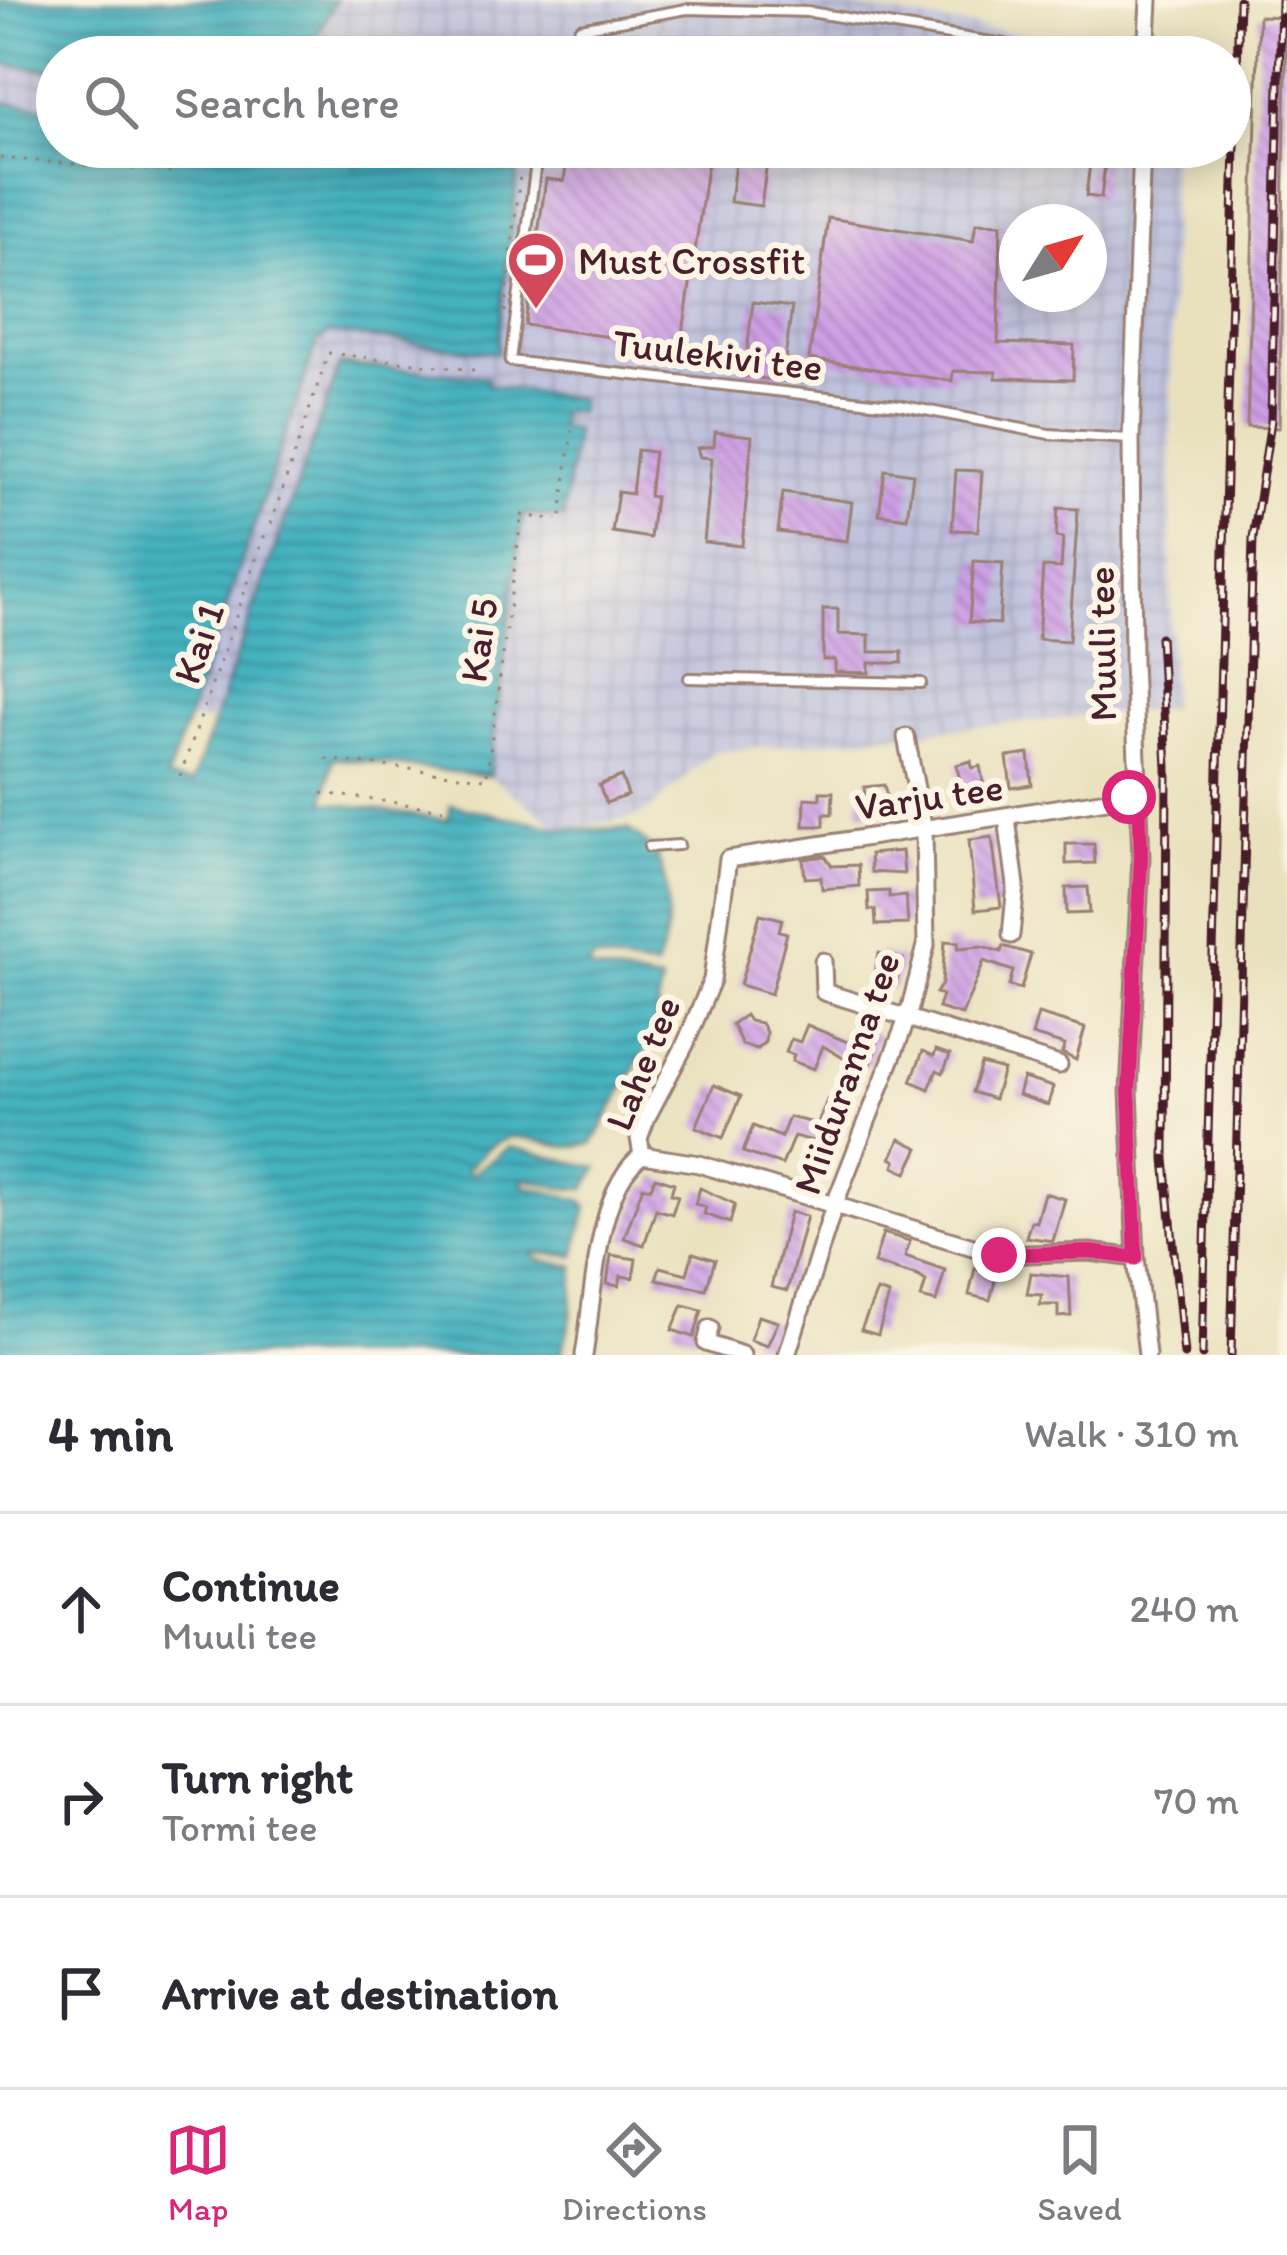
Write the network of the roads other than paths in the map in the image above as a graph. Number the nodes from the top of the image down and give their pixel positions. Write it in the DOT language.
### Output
graph roads {
  1 [pos="1149,0"];
  2 [pos="574,36"];
  3 [pos="957,36"];
  4 [pos="1146,36"];
  5 [pos="535,168"];
  6 [pos="1141,168"];
  7 [pos="1131,439"];
  8 [pos="689,678"];
  9 [pos="921,683"];
  10 [pos="905,737"];
  11 [pos="1139,795"];
  12 [pos="1007,819"];
  13 [pos="924,830"];
  14 [pos="679,845"];
  15 [pos="649,847"];
  16 [pos="728,859"];
  17 [pos="1011,935"];
  18 [pos="823,961"];
  19 [pos="907,1018"];
  20 [pos="1059,1065"];
  21 [pos="642,1155"];
  22 [pos="834,1206"];
  23 [pos="1136,1258"];
  24 [pos="710,1328"];
  25 [pos="584,1355"];
  26 [pos="742,1355"];
  27 [pos="787,1355"];
  28 [pos="1147,1355"];
  1 -- 4 [label="street"];
  2 -- 3 [label="lane"];
  5 -- 7 [label="lane, Tuulekivi tee"];
  6 -- 7 [label="street, Muuli tee"];
  7 -- 11 [label="street, Muuli tee"];
  8 -- 9 [label="lane"];
  10 -- 13 [label="street, Miiduranna tee"];
  11 -- 12 [label="street, Varju tee"];
  11 -- 23 [label="street, Muuli tee"];
  12 -- 13 [label="street, Varju tee"];
  12 -- 17 [label="street"];
  13 -- 16 [label="street, Varju tee"];
  13 -- 19 [label="street, Miiduranna tee"];
  14 -- 15 [label="lane"];
  16 -- 21 [label="street, Lahe tee"];
  18 -- 19 [label="street"];
  19 -- 20 [label="street"];
  19 -- 22 [label="street, Miiduranna tee"];
  21 -- 22 [label="street"];
  21 -- 25 [label="street, Lahe tee"];
  22 -- 23 [label="street"];
  22 -- 27 [label="street, Miiduranna tee"];
  23 -- 28 [label="street, Muuli tee"];
  24 -- 26 [label="street"];
}
